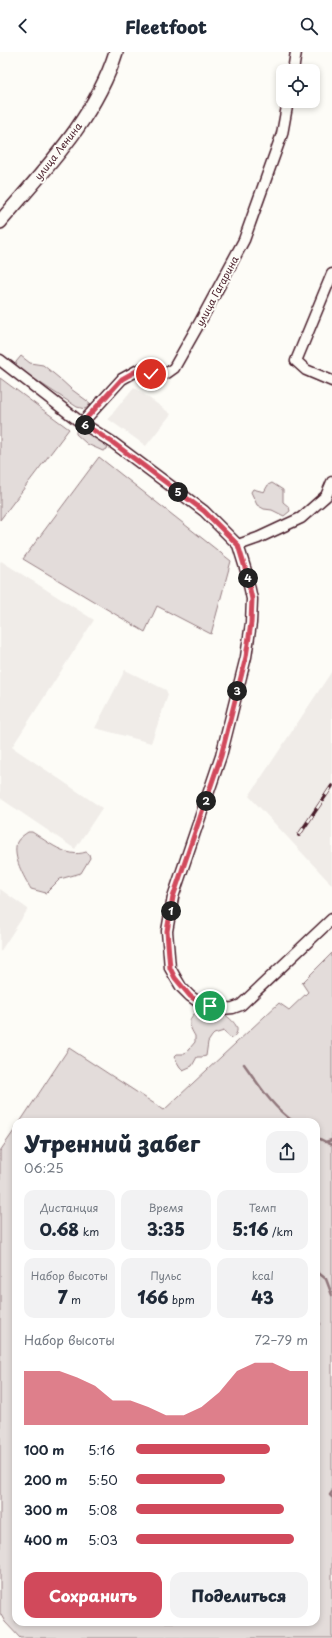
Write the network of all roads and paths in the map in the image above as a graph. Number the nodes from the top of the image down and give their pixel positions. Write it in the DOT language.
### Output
graph roads {
  1 [pos="116,52"];
  2 [pos="296,52"];
  3 [pos="294,64"];
  4 [pos="287,108"];
  5 [pos="0,222"];
  6 [pos="332,274"];
  7 [pos="0,360"];
  8 [pos="332,381"];
  9 [pos="82,423"];
  10 [pos="332,482"];
  11 [pos="238,545"];
  12 [pos="332,919"];
  1 -- 5 [label="main road, улица Ленина"];
  2 -- 3 [label="street"];
  4 -- 9 [label="street, улица Гагарина"];
  6 -- 8 [label="street"];
  7 -- 9 [label="street"];
  9 -- 11 [label="street"];
  10 -- 11 [label="street"];
  11 -- 12 [label="street"];
}
